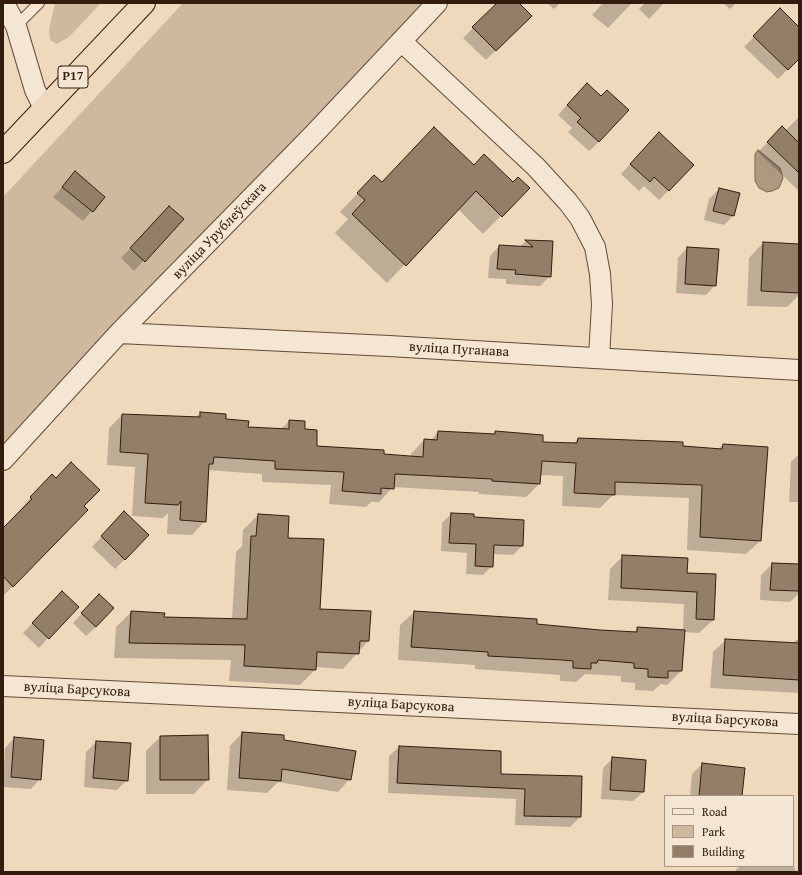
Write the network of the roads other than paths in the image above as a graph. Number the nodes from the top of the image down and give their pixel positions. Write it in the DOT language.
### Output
graph roads {
  1 [pos="4,3"];
  2 [pos="39,3"];
  3 [pos="144,3"];
  4 [pos="437,3"];
  5 [pos="16,26"];
  6 [pos="401,41"];
  7 [pos="44,108"];
  8 [pos="3,152"];
  9 [pos="119,333"];
  10 [pos="599,358"];
  11 [pos="799,370"];
  12 [pos="3,460"];
  13 [pos="3,686"];
  14 [pos="799,724"];
  1 -- 5 [label="street"];
  2 -- 5 [label="lane"];
  3 -- 7 [label="highway, Р17"];
  4 -- 6 [label="street, вуліца Урублеўскага"];
  5 -- 7 [label="street"];
  6 -- 9 [label="street, вуліца Урублеўскага"];
  6 -- 10 [label="street"];
  7 -- 8 [label="highway, Р17"];
  9 -- 10 [label="street, вуліца Пуганава"];
  9 -- 12 [label="street, вуліца Урублеўскага"];
  10 -- 11 [label="street, вуліца Пуганава"];
  13 -- 14 [label="street, вуліца Барсукова"];
}
